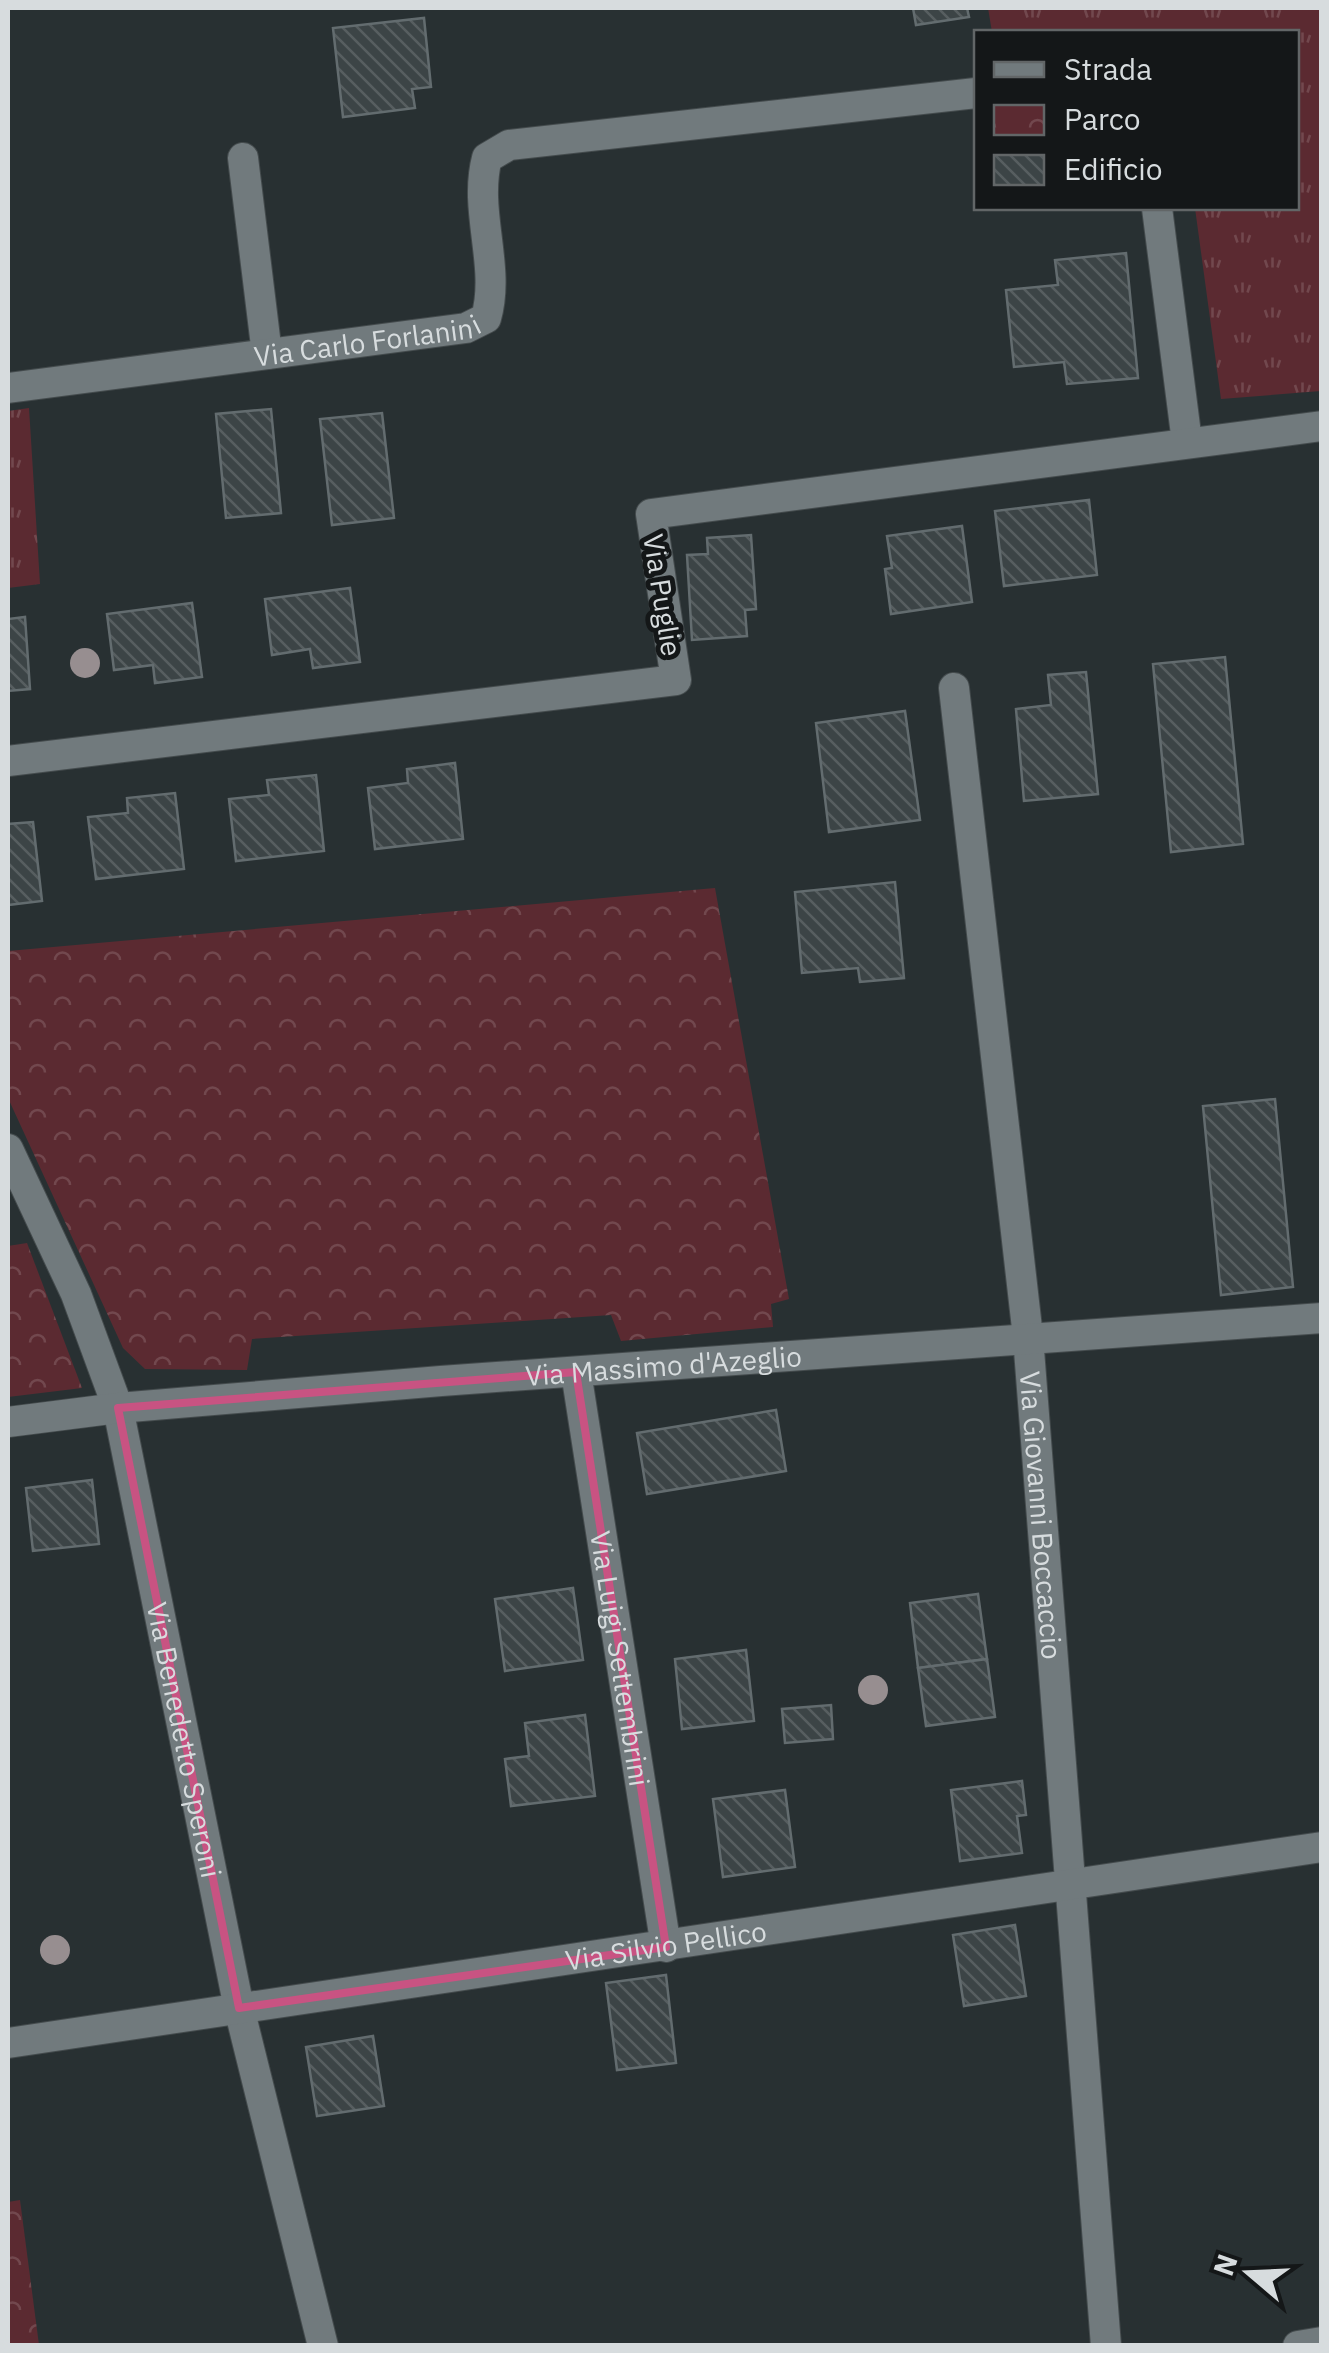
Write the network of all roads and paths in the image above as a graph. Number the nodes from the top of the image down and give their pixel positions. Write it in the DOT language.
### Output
graph roads {
  1 [pos="974,93"];
  2 [pos="243,158"];
  3 [pos="1156,210"];
  4 [pos="267,354"];
  5 [pos="8,388"];
  6 [pos="1322,426"];
  7 [pos="1187,442"];
  8 [pos="954,688"];
  9 [pos="8,760"];
  10 [pos="8,1149"];
  11 [pos="1322,1318"];
  12 [pos="1028,1337"];
  13 [pos="576,1372"];
  14 [pos="118,1408"];
  15 [pos="8,1422"];
  16 [pos="1322,1847"];
  17 [pos="1069,1886"];
  18 [pos="666,1946"];
  19 [pos="240,2008"];
  20 [pos="8,2043"];
  21 [pos="1322,2342"];
  22 [pos="323,2346"];
  23 [pos="1106,2346"];
  24 [pos="1298,2346"];
  1 -- 4 [label="street, Via Carlo Forlanini"];
  2 -- 4 [label="street"];
  3 -- 7 [label="street"];
  4 -- 5 [label="street, Via Carlo Forlanini"];
  6 -- 7 [label="street, Via Puglie"];
  7 -- 9 [label="street, Via Puglie"];
  8 -- 12 [label="street, Via Giovanni Boccaccio"];
  10 -- 14 [label="street, Via Benedetto Speroni"];
  11 -- 12 [label="street, Via Massimo d'Azeglio"];
  12 -- 13 [label="street, Via Massimo d'Azeglio"];
  12 -- 17 [label="street, Via Giovanni Boccaccio"];
  13 -- 14 [label="street, Via Massimo d'Azeglio"];
  13 -- 18 [label="street, Via Luigi Settembrini"];
  14 -- 15 [label="street, Via Massimo d'Azeglio"];
  14 -- 19 [label="street, Via Benedetto Speroni"];
  16 -- 17 [label="street, Via Silvio Pellico"];
  17 -- 18 [label="street, Via Silvio Pellico"];
  17 -- 23 [label="street, Via Giovanni Boccaccio"];
  18 -- 19 [label="street, Via Silvio Pellico"];
  19 -- 20 [label="street, Via Silvio Pellico"];
  19 -- 22 [label="street, Via Benedetto Speroni"];
  21 -- 24 [label="street"];
}
